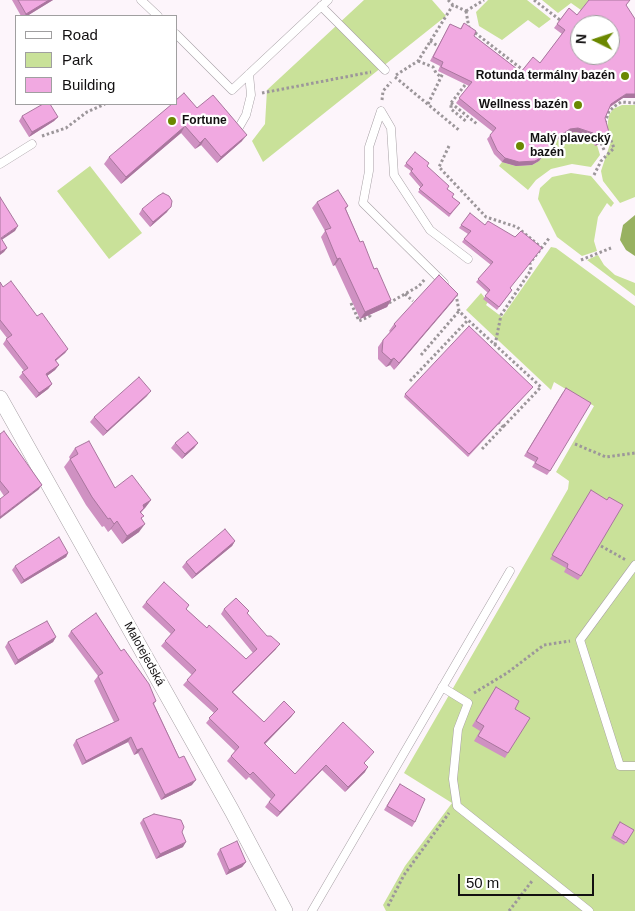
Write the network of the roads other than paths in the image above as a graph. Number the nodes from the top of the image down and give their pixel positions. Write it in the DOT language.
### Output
graph roads {
  1 [pos="141,0"];
  2 [pos="328,0"];
  3 [pos="321,6"];
  4 [pos="157,15"];
  5 [pos="178,36"];
  6 [pos="385,70"];
  7 [pos="249,74"];
  8 [pos="238,129"];
  9 [pos="32,144"];
  10 [pos="0,164"];
  11 [pos="468,259"];
  12 [pos="456,294"];
  13 [pos="0,398"];
  14 [pos="635,565"];
  15 [pos="510,571"];
  16 [pos="442,687"];
  17 [pos="635,766"];
  18 [pos="285,911"];
  19 [pos="312,911"];
  20 [pos="588,911"];
  1 -- 4 [label="lane"];
  2 -- 3 [label="lane"];
  3 -- 6 [label="lane"];
  3 -- 7 [label="lane"];
  5 -- 7 [label="lane"];
  7 -- 8 [label="lane"];
  9 -- 10 [label="lane"];
  11 -- 12 [label="lane"];
  13 -- 18 [label="street, Malotejedská"];
  14 -- 17 [label="lane"];
  15 -- 16 [label="lane"];
  16 -- 19 [label="lane"];
  16 -- 20 [label="lane"];
}
